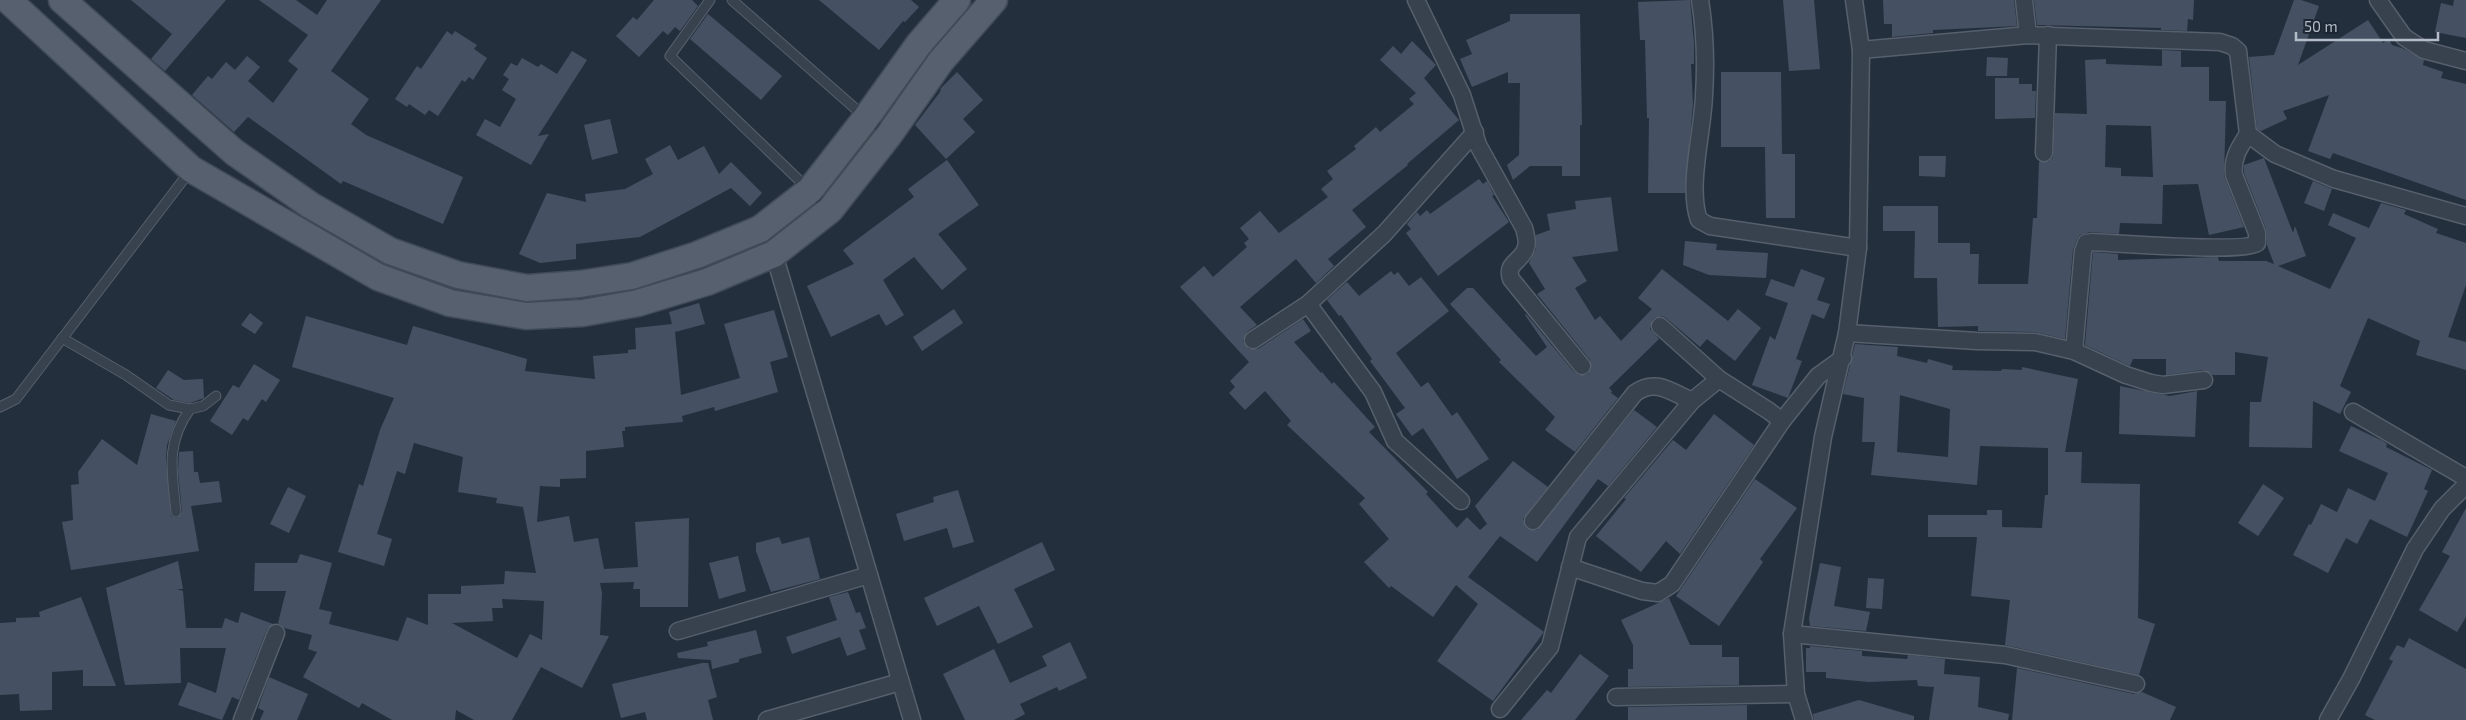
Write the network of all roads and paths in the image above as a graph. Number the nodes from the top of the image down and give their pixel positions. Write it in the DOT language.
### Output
graph roads {
  1 [pos="8,0"];
  2 [pos="62,0"];
  3 [pos="710,0"];
  4 [pos="732,0"];
  5 [pos="957,0"];
  6 [pos="994,0"];
  7 [pos="1416,0"];
  8 [pos="1700,0"];
  9 [pos="1854,0"];
  10 [pos="2024,0"];
  11 [pos="2378,0"];
  12 [pos="2028,35"];
  13 [pos="2048,35"];
  14 [pos="1861,50"];
  15 [pos="2466,61"];
  16 [pos="866,118"];
  17 [pos="1475,132"];
  18 [pos="2248,134"];
  19 [pos="889,135"];
  20 [pos="2044,153"];
  21 [pos="191,169"];
  22 [pos="810,190"];
  23 [pos="830,210"];
  24 [pos="2466,216"];
  25 [pos="1858,248"];
  26 [pos="774,254"];
  27 [pos="1308,304"];
  28 [pos="1660,326"];
  29 [pos="1847,333"];
  30 [pos="62,338"];
  31 [pos="1253,340"];
  32 [pos="2074,350"];
  33 [pos="1843,358"];
  34 [pos="1582,366"];
  35 [pos="1720,379"];
  36 [pos="2204,380"];
  37 [pos="216,396"];
  38 [pos="1692,401"];
  39 [pos="0,407"];
  40 [pos="190,409"];
  41 [pos="2354,412"];
  42 [pos="1782,421"];
  43 [pos="2466,478"];
  44 [pos="2466,485"];
  45 [pos="1461,501"];
  46 [pos="176,512"];
  47 [pos="1533,520"];
  48 [pos="1570,567"];
  49 [pos="869,576"];
  50 [pos="678,631"];
  51 [pos="276,633"];
  52 [pos="1792,634"];
  53 [pos="900,682"];
  54 [pos="2136,684"];
  55 [pos="1796,694"];
  56 [pos="1616,698"];
  57 [pos="1500,709"];
  58 [pos="242,720"];
  59 [pos="767,720"];
  60 [pos="912,720"];
  61 [pos="1804,720"];
  62 [pos="2328,720"];
  1 -- 21 [label="main road"];
  2 -- 22 [label="main road"];
  3 -- 22 [label="lane"];
  4 -- 16 [label="lane"];
  5 -- 16 [label="main road"];
  6 -- 19 [label="main road"];
  7 -- 17 [label="street"];
  8 -- 25 [label="street"];
  9 -- 14 [label="street"];
  10 -- 12 [label="street"];
  11 -- 15 [label="street"];
  12 -- 13 [label="street"];
  12 -- 14 [label="street"];
  13 -- 18 [label="street"];
  13 -- 20 [label="street"];
  14 -- 25 [label="street"];
  16 -- 19 [label="lane"];
  16 -- 22 [label="main road"];
  17 -- 27 [label="street"];
  17 -- 34 [label="street"];
  18 -- 24 [label="street"];
  18 -- 32 [label="street"];
  19 -- 23 [label="main road"];
  21 -- 26 [label="main road"];
  21 -- 30 [label="lane"];
  22 -- 23 [label="lane"];
  23 -- 26 [label="main road"];
  25 -- 29 [label="street"];
  26 -- 49 [label="street"];
  27 -- 31 [label="street"];
  27 -- 45 [label="street"];
  28 -- 35 [label="street"];
  29 -- 32 [label="street"];
  29 -- 33 [label="street"];
  30 -- 39 [label="lane"];
  30 -- 40 [label="lane"];
  32 -- 36 [label="street"];
  33 -- 42 [label="street"];
  33 -- 52 [label="street"];
  35 -- 38 [label="street"];
  35 -- 42 [label="street"];
  37 -- 40 [label="lane"];
  38 -- 47 [label="street"];
  38 -- 48 [label="street"];
  40 -- 46 [label="lane"];
  41 -- 43 [label="street"];
  42 -- 48 [label="street"];
  44 -- 62 [label="street"];
  48 -- 57 [label="street"];
  49 -- 50 [label="street"];
  49 -- 53 [label="street"];
  51 -- 58 [label="street"];
  52 -- 54 [label="street"];
  52 -- 55 [label="street"];
  53 -- 59 [label="street"];
  53 -- 60 [label="street"];
  55 -- 56 [label="street"];
  55 -- 61 [label="street"];
}
